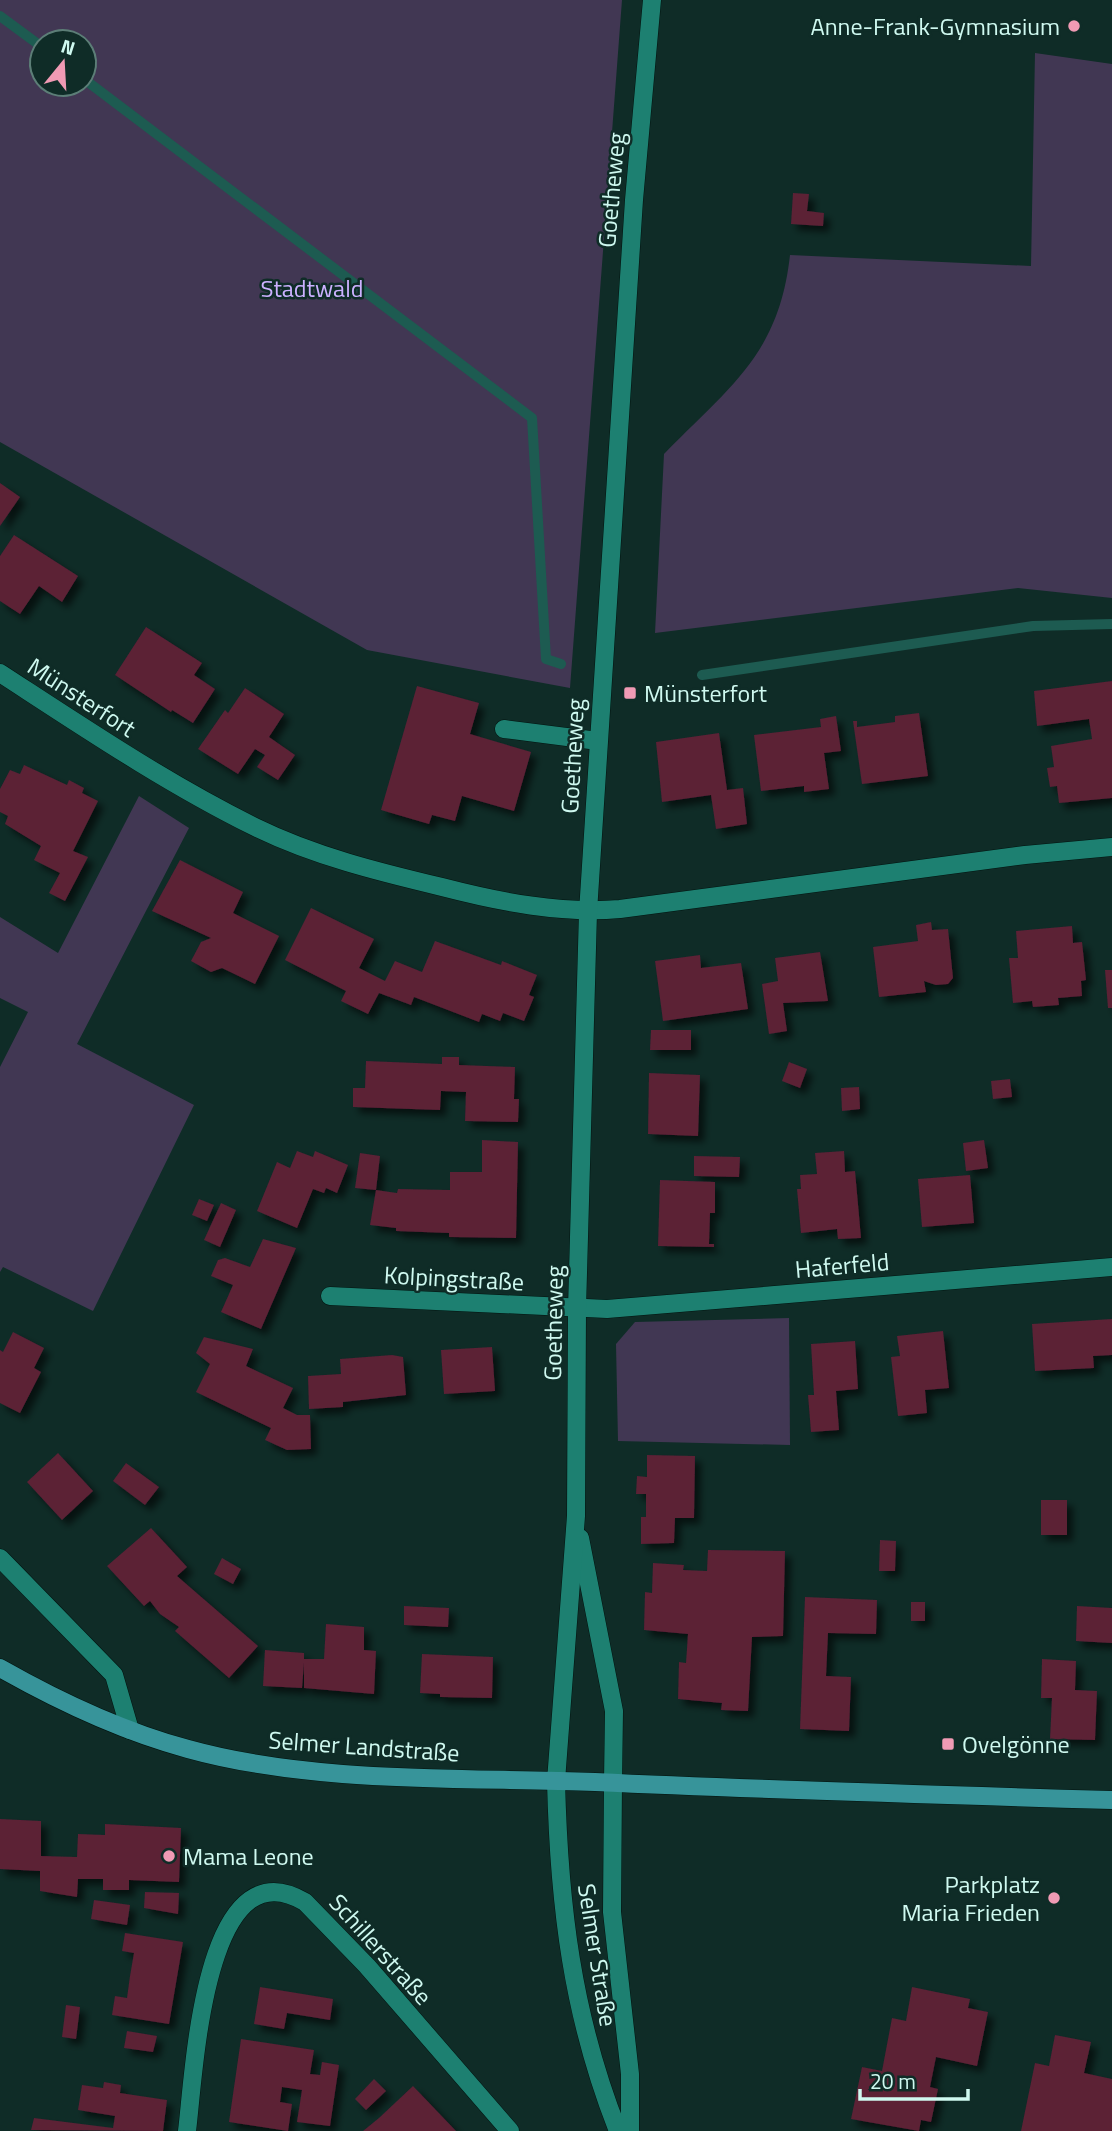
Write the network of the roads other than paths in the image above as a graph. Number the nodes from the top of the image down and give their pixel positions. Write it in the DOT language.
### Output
graph roads {
  1 [pos="652,0"];
  2 [pos="0,673"];
  3 [pos="504,729"];
  4 [pos="598,741"];
  5 [pos="1112,847"];
  6 [pos="588,912"];
  7 [pos="1112,1267"];
  8 [pos="330,1296"];
  9 [pos="577,1309"];
  10 [pos="576,1516"];
  11 [pos="0,1558"];
  12 [pos="0,1668"];
  13 [pos="130,1730"];
  14 [pos="556,1781"];
  15 [pos="613,1783"];
  16 [pos="1112,1800"];
  17 [pos="187,2131"];
  18 [pos="510,2131"];
  19 [pos="618,2131"];
  20 [pos="630,2131"];
  1 -- 4 [label="street, Goetheweg"];
  2 -- 6 [label="street, Münsterfort"];
  3 -- 4 [label="street"];
  4 -- 6 [label="street, Goetheweg"];
  5 -- 6 [label="street, Münsterfort"];
  6 -- 9 [label="street, Goetheweg"];
  7 -- 9 [label="street, Haferfeld"];
  8 -- 9 [label="street, Kolpingstraße"];
  9 -- 10 [label="street, Goetheweg"];
  10 -- 14 [label="street, Goetheweg"];
  10 -- 15 [label="street, Goetheweg"];
  11 -- 13 [label="street"];
  12 -- 13 [label="main road, Selmer Landstraße"];
  13 -- 14 [label="main road, Selmer Landstraße"];
  14 -- 15 [label="main road"];
  14 -- 19 [label="street, Selmer Straße"];
  15 -- 16 [label="main road"];
  15 -- 20 [label="street, Selmer Straße"];
  17 -- 18 [label="street, Schillerstraße"];
}
